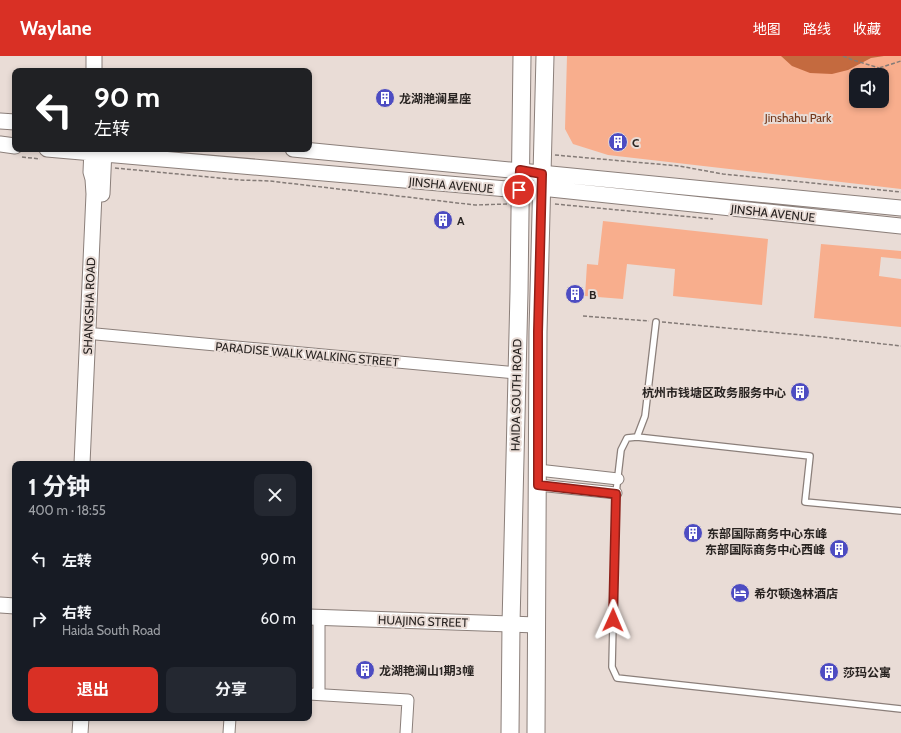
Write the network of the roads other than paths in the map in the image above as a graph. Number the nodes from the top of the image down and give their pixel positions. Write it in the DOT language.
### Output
graph roads {
  1 [pos="94,56"];
  2 [pos="104,56"];
  3 [pos="522,56"];
  4 [pos="545,56"];
  5 [pos="94,68"];
  6 [pos="104,68"];
  7 [pos="0,121"];
  8 [pos="12,122"];
  9 [pos="0,144"];
  10 [pos="12,149"];
  11 [pos="312,151"];
  12 [pos="45,154"];
  13 [pos="99,154"];
  14 [pos="520,170"];
  15 [pos="541,188"];
  16 [pos="519,197"];
  17 [pos="901,208"];
  18 [pos="901,226"];
  19 [pos="656,322"];
  20 [pos="96,334"];
  21 [pos="517,373"];
  22 [pos="638,437"];
  23 [pos="82,461"];
  24 [pos="90,461"];
  25 [pos="538,478"];
  26 [pos="618,479"];
  27 [pos="616,494"];
  28 [pos="901,511"];
  29 [pos="0,605"];
  30 [pos="12,606"];
  31 [pos="314,617"];
  32 [pos="511,624"];
  33 [pos="537,625"];
  34 [pos="314,694"];
  35 [pos="901,709"];
  36 [pos="74,721"];
  37 [pos="81,721"];
  38 [pos="230,721"];
  39 [pos="73,733"];
  40 [pos="80,733"];
  41 [pos="229,733"];
  42 [pos="406,733"];
  43 [pos="510,733"];
  44 [pos="536,733"];
  1 -- 5 [label="main road"];
  2 -- 6 [label="main road"];
  3 -- 14 [label="main road, HAIDA SOUTH ROAD"];
  4 -- 15 [label="main road, HAIDA SOUTH ROAD"];
  7 -- 8 [label="main road"];
  9 -- 10 [label="main road"];
  11 -- 14 [label="main road, JINSHA AVENUE"];
  12 -- 13 [label="main road, JINSHA AVENUE"];
  13 -- 16 [label="main road, JINSHA AVENUE"];
  13 -- 20 [label="main road, SHANGSHA ROAD"];
  13 -- 23 [label="main road, SHANGSHA ROAD"];
  14 -- 15 [label="main road, JINSHA AVENUE"];
  14 -- 16 [label="main road, HAIDA SOUTH ROAD"];
  15 -- 16 [label="main road, JINSHA AVENUE"];
  15 -- 17 [label="main road, JINSHA AVENUE"];
  15 -- 18 [label="main road, JINSHA AVENUE"];
  15 -- 25 [label="main road, HAIDA SOUTH ROAD"];
  16 -- 21 [label="main road, HAIDA SOUTH ROAD"];
  19 -- 22 [label="lane"];
  20 -- 21 [label="street, PARADISE WALK WALKING STREET"];
  20 -- 24 [label="main road, SHANGSHA ROAD"];
  21 -- 32 [label="main road, HAIDA SOUTH ROAD"];
  22 -- 26 [label="lane"];
  22 -- 28 [label="lane"];
  25 -- 26 [label="street"];
  25 -- 27 [label="street"];
  25 -- 33 [label="main road, HAIDA SOUTH ROAD"];
  26 -- 27 [label="lane"];
  27 -- 35 [label="lane"];
  29 -- 30 [label="main road"];
  31 -- 32 [label="main road, HUAJING STREET"];
  31 -- 34 [label="street"];
  32 -- 33 [label="main road, HUAJING STREET"];
  32 -- 43 [label="main road, HAIDA SOUTH ROAD"];
  33 -- 44 [label="main road, HAIDA SOUTH ROAD"];
  34 -- 42 [label="street"];
  36 -- 39 [label="main road"];
  37 -- 40 [label="main road"];
  38 -- 41 [label="street"];
}
